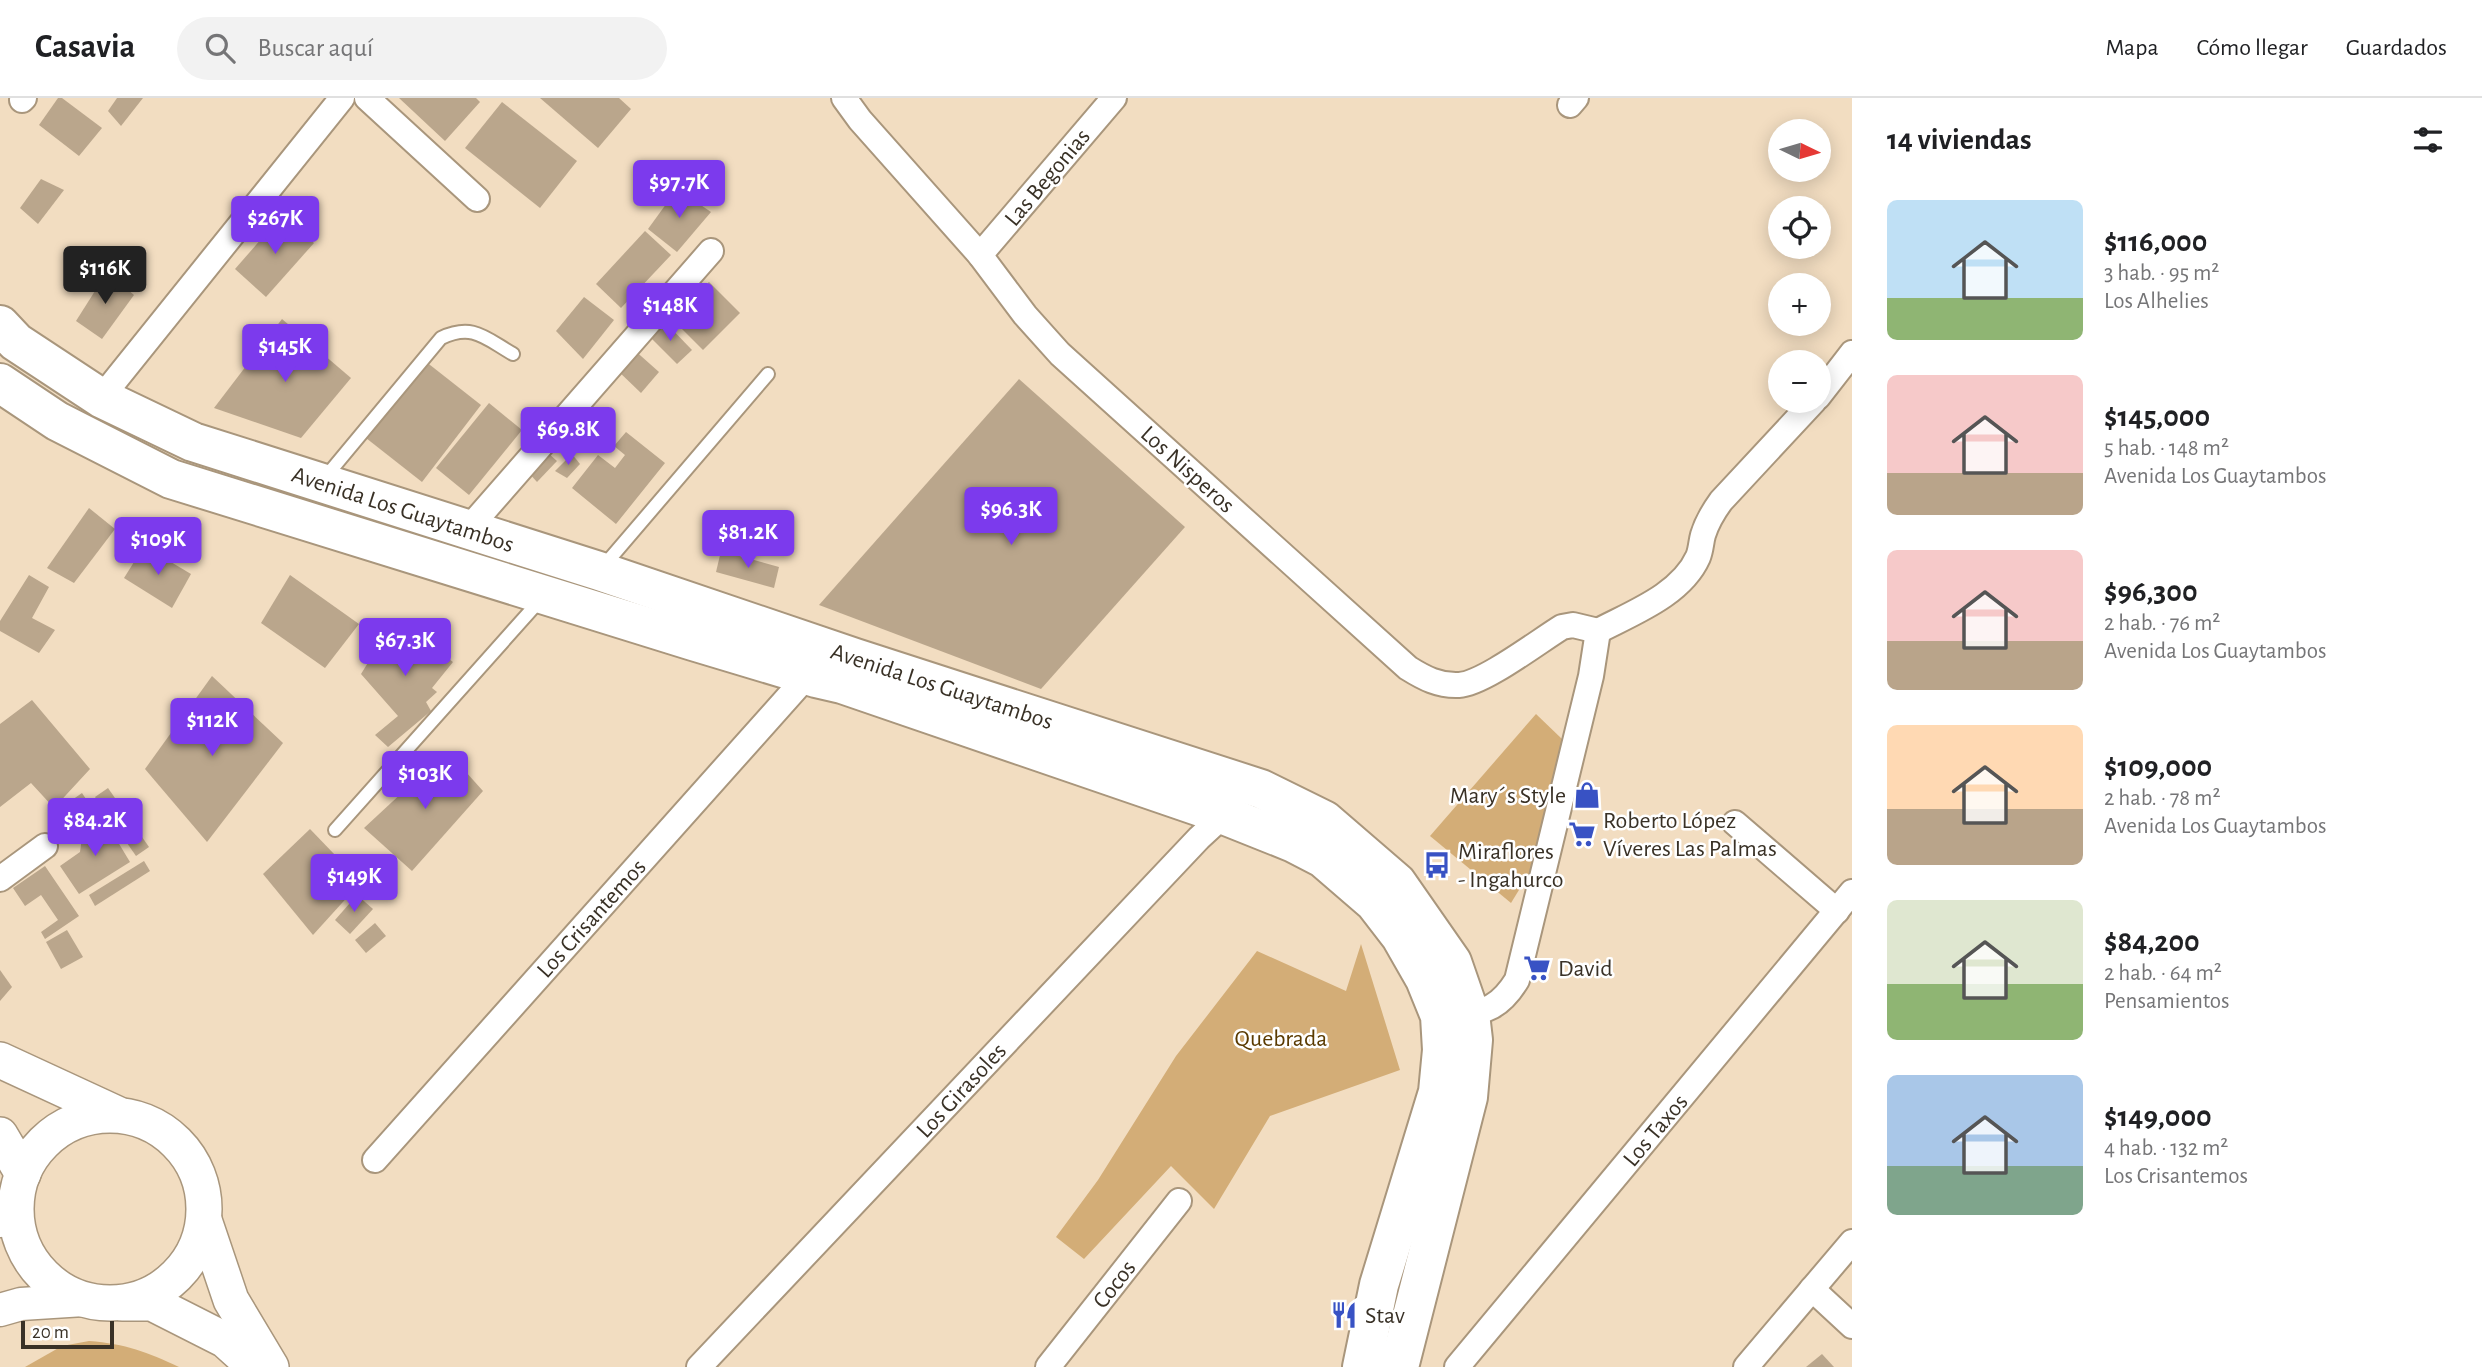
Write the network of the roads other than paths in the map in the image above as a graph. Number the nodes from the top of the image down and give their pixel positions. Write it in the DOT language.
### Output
graph roads {
  1 [pos="342,98"];
  2 [pos="367,98"];
  3 [pos="844,98"];
  4 [pos="1114,98"];
  5 [pos="477,199"];
  6 [pos="711,251"];
  7 [pos="980,255"];
  8 [pos="0,325"];
  9 [pos="1852,353"];
  10 [pos="513,354"];
  11 [pos="768,374"];
  12 [pos="1831,380"];
  13 [pos="0,383"];
  14 [pos="101,398"];
  15 [pos="1803,413"];
  16 [pos="321,482"];
  17 [pos="468,529"];
  18 [pos="599,570"];
  19 [pos="544,595"];
  20 [pos="1598,632"];
  21 [pos="835,672"];
  22 [pos="1224,815"];
  23 [pos="1735,823"];
  24 [pos="335,830"];
  25 [pos="45,846"];
  26 [pos="0,879"];
  27 [pos="1385,893"];
  28 [pos="1845,902"];
  29 [pos="1455,1015"];
  30 [pos="0,1060"];
  31 [pos="117,1114"];
  32 [pos="0,1135"];
  33 [pos="375,1160"];
  34 [pos="13,1199"];
  35 [pos="1179,1201"];
  36 [pos="204,1220"];
  37 [pos="1852,1242"];
  38 [pos="1812,1289"];
  39 [pos="84,1300"];
  40 [pos="122,1303"];
  41 [pos="0,1310"];
  42 [pos="1852,1326"];
  43 [pos="255,1367"];
  44 [pos="271,1367"];
  45 [pos="699,1367"];
  46 [pos="1048,1367"];
  47 [pos="1362,1367"];
  48 [pos="1399,1367"];
  49 [pos="1457,1367"];
  50 [pos="1746,1367"];
  1 -- 14 [label="street"];
  2 -- 5 [label="street"];
  3 -- 7 [label="street, Los Nisperos"];
  4 -- 7 [label="street, Las Begonias"];
  6 -- 17 [label="street"];
  7 -- 20 [label="street, Los Nisperos"];
  8 -- 14 [label="main road, Avenida Los Guaytambos"];
  9 -- 12 [label="street"];
  10 -- 16 [label="lane"];
  11 -- 18 [label="lane"];
  13 -- 19 [label="main road, Avenida Los Guaytambos"];
  14 -- 16 [label="main road, Avenida Los Guaytambos"];
  15 -- 20 [label="street"];
  16 -- 17 [label="main road, Avenida Los Guaytambos"];
  17 -- 18 [label="main road, Avenida Los Guaytambos"];
  18 -- 21 [label="main road, Avenida Los Guaytambos"];
  19 -- 21 [label="main road, Avenida Los Guaytambos"];
  19 -- 24 [label="lane"];
  20 -- 29 [label="street"];
  21 -- 22 [label="main road, Avenida Los Guaytambos"];
  21 -- 27 [label="main road, Avenida Los Guaytambos"];
  21 -- 33 [label="street, Los Crisantemos"];
  22 -- 27 [label="main road, Avenida Los Guaytambos"];
  22 -- 45 [label="street, Los Girasoles"];
  23 -- 28 [label="street"];
  25 -- 26 [label="street"];
  27 -- 29 [label="main road, Avenida Los Guaytambos"];
  28 -- 49 [label="street, Los Taxos"];
  29 -- 47 [label="main road, Avenida Los Guaytambos"];
  29 -- 48 [label="main road, Avenida Los Guaytambos"];
  30 -- 31 [label="main road"];
  31 -- 34 [label="main road"];
  31 -- 36 [label="main road"];
  32 -- 34 [label="main road"];
  34 -- 39 [label="main road"];
  35 -- 46 [label="street, Cocos"];
  36 -- 40 [label="main road"];
  36 -- 44 [label="main road"];
  37 -- 38 [label="street"];
  38 -- 42 [label="street"];
  38 -- 50 [label="street"];
  39 -- 40 [label="main road"];
  39 -- 41 [label="street"];
  40 -- 43 [label="main road"];
}
